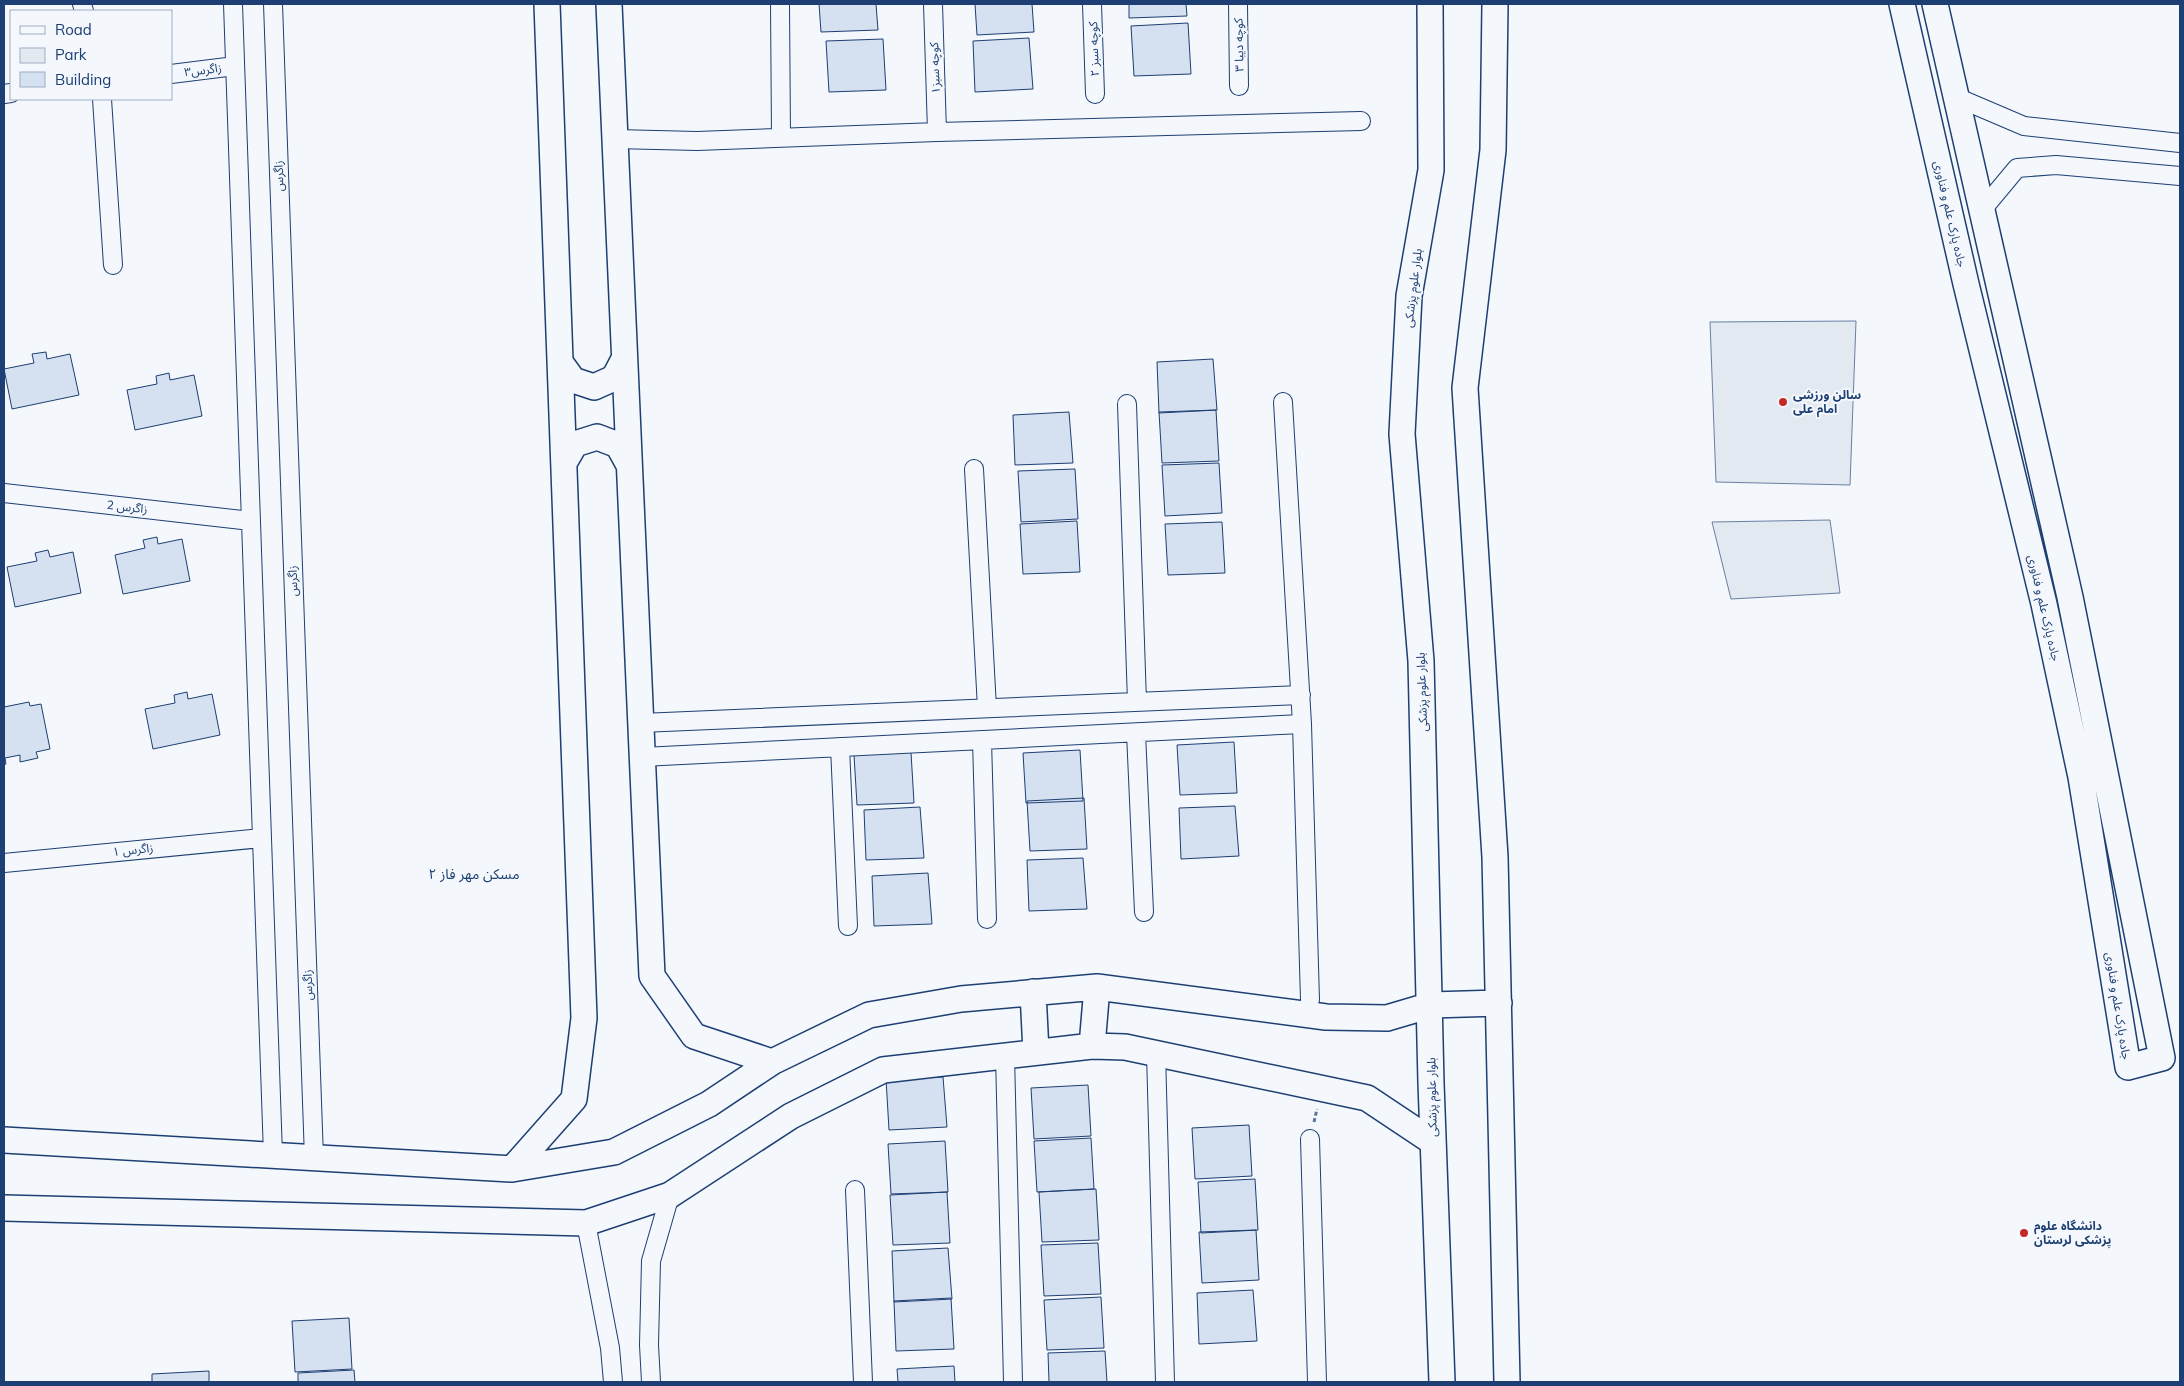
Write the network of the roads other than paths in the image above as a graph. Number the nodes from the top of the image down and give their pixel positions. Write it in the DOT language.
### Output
graph roads {
  1 [pos="233,4"];
  2 [pos="273,4"];
  3 [pos="547,4"];
  4 [pos="609,4"];
  5 [pos="780,4"];
  6 [pos="933,4"];
  7 [pos="1092,4"];
  8 [pos="1238,4"];
  9 [pos="1430,4"];
  10 [pos="1495,4"];
  11 [pos="1902,4"];
  12 [pos="1935,4"];
  13 [pos="235,66"];
  14 [pos="172,74"];
  15 [pos="1239,86"];
  16 [pos="1095,94"];
  17 [pos="1956,97"];
  18 [pos="102,100"];
  19 [pos="1361,121"];
  20 [pos="937,132"];
  21 [pos="781,138"];
  22 [pos="615,139"];
  23 [pos="2180,143"];
  24 [pos="2180,176"];
  25 [pos="1982,210"];
  26 [pos="113,265"];
  27 [pos="624,359"];
  28 [pos="560,362"];
  29 [pos="1283,402"];
  30 [pos="1127,404"];
  31 [pos="564,463"];
  32 [pos="629,465"];
  33 [pos="974,469"];
  34 [pos="4,493"];
  35 [pos="251,521"];
  36 [pos="2070,597"];
  37 [pos="2044,604"];
  38 [pos="1300,695"];
  39 [pos="1137,702"];
  40 [pos="987,708"];
  41 [pos="641,723"];
  42 [pos="1302,724"];
  43 [pos="1136,732"];
  44 [pos="982,740"];
  45 [pos="840,748"];
  46 [pos="642,757"];
  47 [pos="262,838"];
  48 [pos="4,863"];
  49 [pos="1144,912"];
  50 [pos="988,919"];
  51 [pos="848,926"];
  52 [pos="1097,987"];
  53 [pos="1033,992"];
  54 [pos="1310,1000"];
  55 [pos="1499,1003"];
  56 [pos="1431,1004"];
  57 [pos="1092,1046"];
  58 [pos="1036,1052"];
  59 [pos="1156,1053"];
  60 [pos="1005,1056"];
  61 [pos="772,1062"];
  62 [pos="1310,1139"];
  63 [pos="4,1140"];
  64 [pos="1433,1142"];
  65 [pos="273,1155"];
  66 [pos="314,1158"];
  67 [pos="512,1169"];
  68 [pos="855,1190"];
  69 [pos="670,1195"];
  70 [pos="4,1208"];
  71 [pos="586,1222"];
  72 [pos="613,1382"];
  73 [pos="651,1382"];
  74 [pos="863,1382"];
  75 [pos="1013,1382"];
  76 [pos="1165,1382"];
  77 [pos="1317,1382"];
  78 [pos="1442,1382"];
  79 [pos="1507,1382"];
  1 -- 13 [label="street"];
  2 -- 66 [label="street, زاگرس"];
  3 -- 28 [label="street"];
  4 -- 22 [label="street"];
  5 -- 21 [label="street"];
  6 -- 20 [label="street, کوچه سبز۱"];
  7 -- 16 [label="street, کوچه سبز ۲"];
  8 -- 15 [label="street, کوچه دیبا ۳"];
  9 -- 56 [label="street, بلوار علوم پزشکی"];
  10 -- 55 [label="street"];
  11 -- 37 [label="street, جاده پارک علم و فناوری"];
  12 -- 17 [label="street, جاده پارک علم و فناوری"];
  13 -- 14 [label="street, زاگرس۳"];
  13 -- 35 [label="street"];
  17 -- 23 [label="street"];
  17 -- 25 [label="street, جاده پارک علم و فناوری"];
  18 -- 26 [label="street"];
  19 -- 20 [label="street"];
  20 -- 21 [label="street"];
  21 -- 22 [label="street"];
  22 -- 27 [label="street"];
  24 -- 25 [label="street"];
  25 -- 36 [label="street, جاده پارک علم و فناوری"];
  27 -- 28 [label="street"];
  27 -- 32 [label="street"];
  28 -- 31 [label="street"];
  29 -- 38 [label="street"];
  30 -- 39 [label="street"];
  31 -- 32 [label="street"];
  31 -- 67 [label="street"];
  32 -- 41 [label="street"];
  33 -- 40 [label="street"];
  34 -- 35 [label="street, زاگرس 2"];
  35 -- 47 [label="street"];
  36 -- 37 [label="street"];
  36 -- 37 [label="street, جاده پارک علم و فناوری"];
  38 -- 39 [label="street"];
  38 -- 42 [label="street"];
  39 -- 40 [label="street"];
  40 -- 41 [label="street"];
  41 -- 46 [label="street"];
  42 -- 43 [label="street"];
  42 -- 54 [label="street"];
  43 -- 44 [label="street"];
  43 -- 49 [label="street"];
  44 -- 45 [label="street"];
  44 -- 50 [label="street"];
  45 -- 46 [label="street"];
  45 -- 51 [label="street"];
  46 -- 61 [label="street"];
  47 -- 48 [label="street, زاگرس ۱"];
  47 -- 65 [label="street"];
  52 -- 53 [label="street"];
  52 -- 56 [label="street"];
  52 -- 57 [label="street"];
  53 -- 58 [label="street"];
  53 -- 61 [label="street"];
  55 -- 56 [label="street"];
  55 -- 79 [label="street"];
  56 -- 64 [label="street, بلوار علوم پزشکی"];
  57 -- 58 [label="street"];
  57 -- 59 [label="street"];
  58 -- 60 [label="street"];
  59 -- 64 [label="street"];
  59 -- 76 [label="street"];
  60 -- 69 [label="street"];
  60 -- 75 [label="street"];
  61 -- 67 [label="street"];
  62 -- 77 [label="street"];
  63 -- 65 [label="street"];
  64 -- 78 [label="street, بلوار علوم پزشکی"];
  65 -- 66 [label="street"];
  66 -- 67 [label="street"];
  68 -- 74 [label="street"];
  69 -- 71 [label="street"];
  69 -- 73 [label="street"];
  70 -- 71 [label="street"];
  71 -- 72 [label="street"];
}
